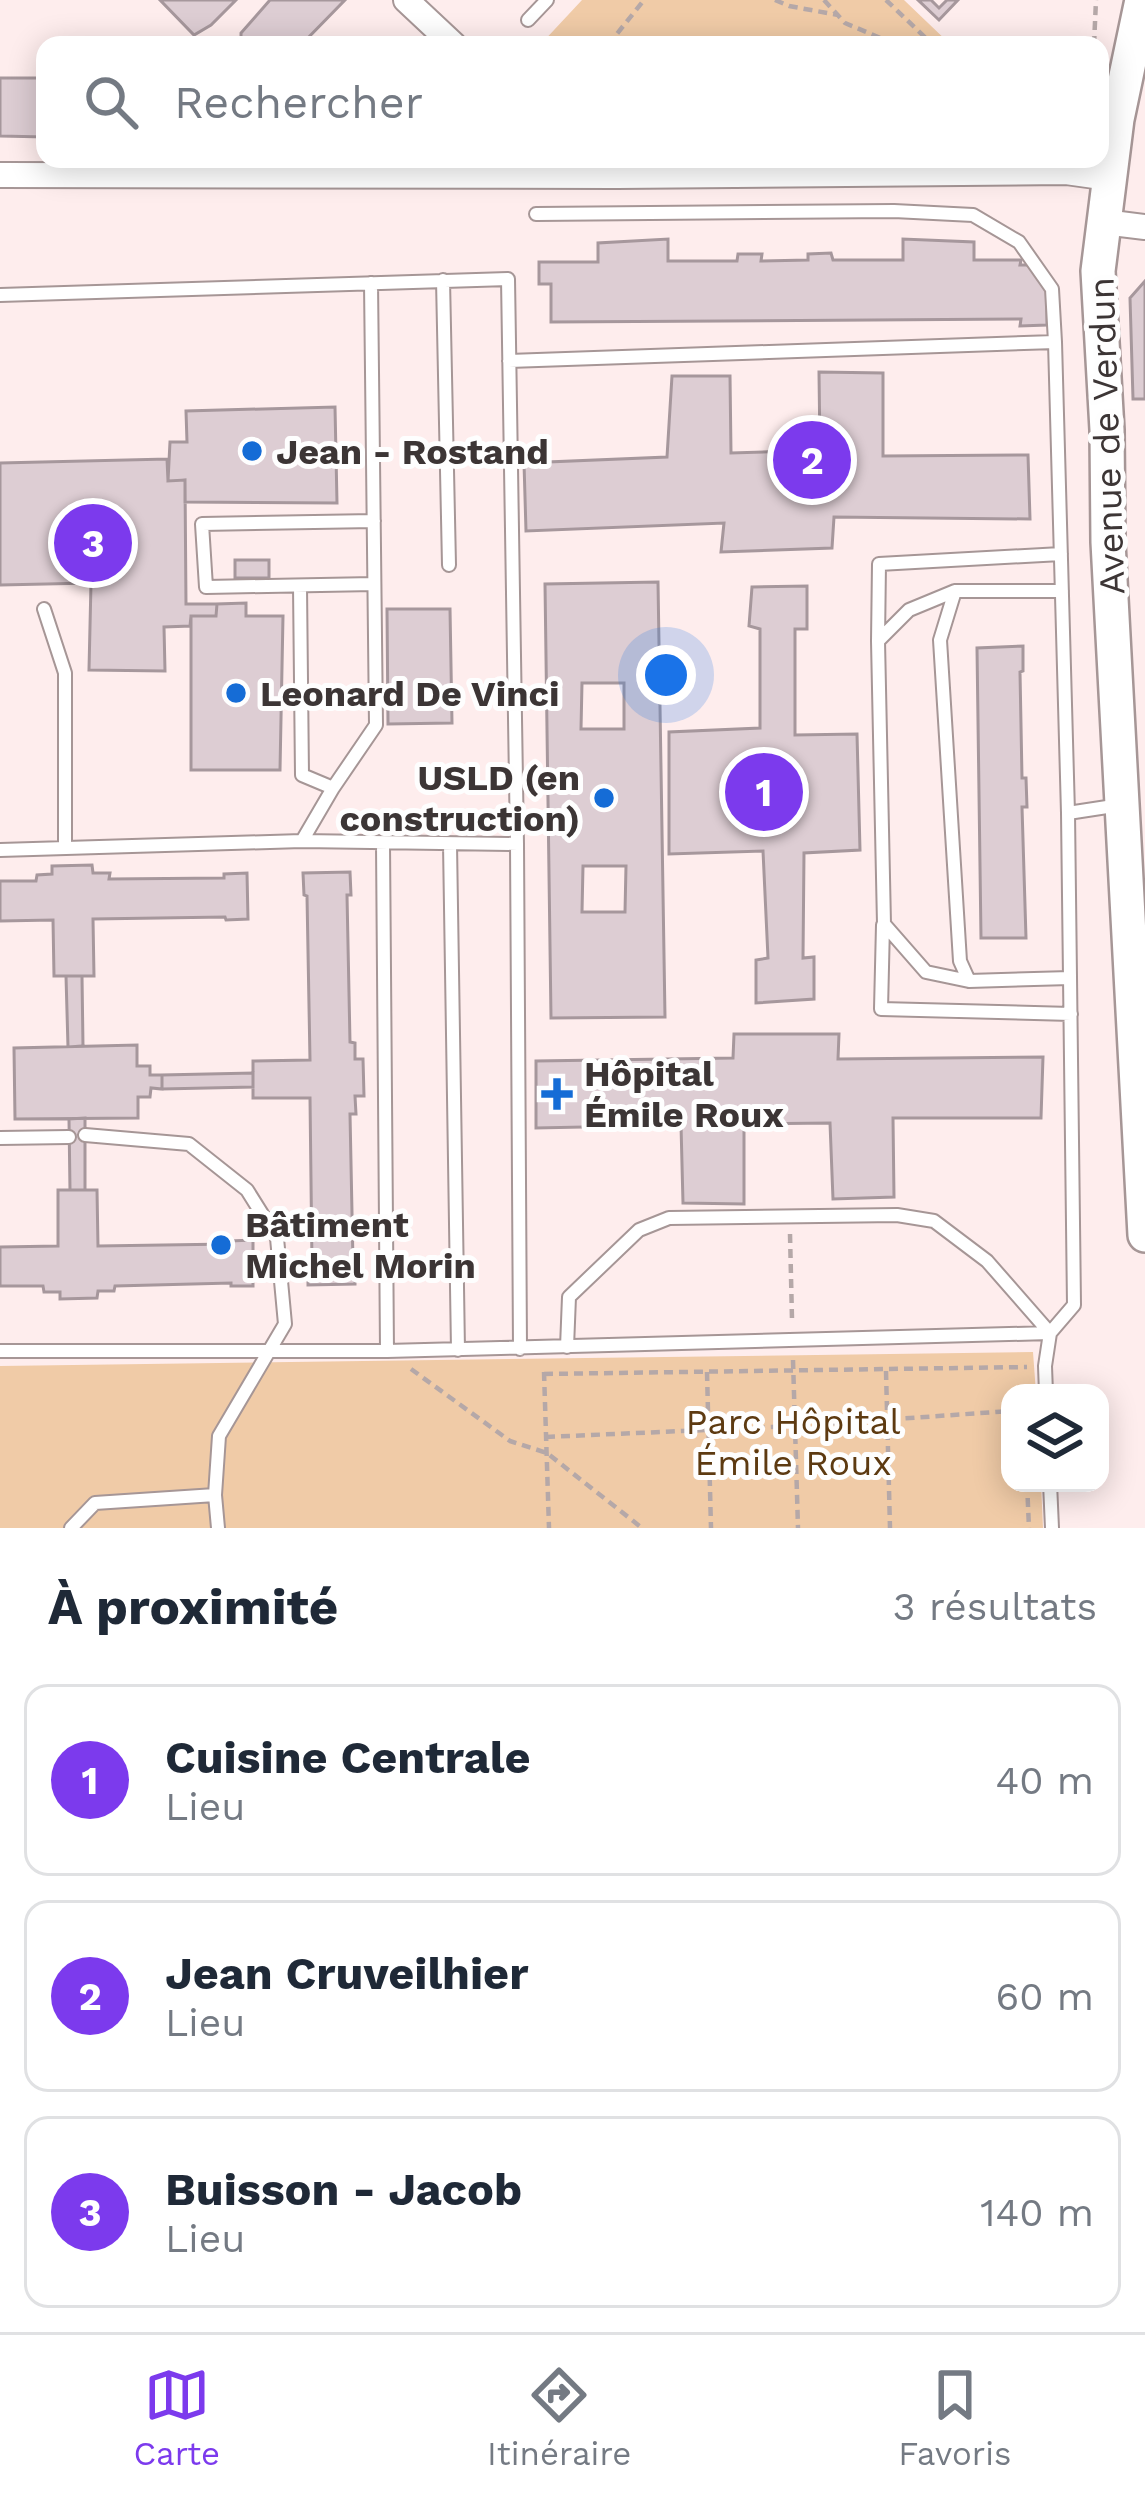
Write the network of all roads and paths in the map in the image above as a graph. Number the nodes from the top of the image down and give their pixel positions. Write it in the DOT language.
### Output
graph roads {
  1 [pos="406,0"];
  2 [pos="548,0"];
  3 [pos="644,0"];
  4 [pos="775,0"];
  5 [pos="824,0"];
  6 [pos="886,0"];
  7 [pos="1096,0"];
  8 [pos="1142,0"];
  9 [pos="838,15"];
  10 [pos="529,20"];
  11 [pos="444,36"];
  12 [pos="615,36"];
  13 [pos="877,36"];
  14 [pos="924,36"];
  15 [pos="1094,36"];
  16 [pos="511,168"];
  17 [pos="680,168"];
  18 [pos="0,175"];
  19 [pos="1109,178"];
  20 [pos="536,214"];
  21 [pos="1104,222"];
  22 [pos="1145,227"];
  23 [pos="443,280"];
  24 [pos="371,283"];
  25 [pos="0,295"];
  26 [pos="1055,342"];
  27 [pos="509,362"];
  28 [pos="374,521"];
  29 [pos="1061,554"];
  30 [pos="449,565"];
  31 [pos="374,584"];
  32 [pos="300,586"];
  33 [pos="955,590"];
  34 [pos="1062,591"];
  35 [pos="44,609"];
  36 [pos="878,641"];
  37 [pos="333,788"];
  38 [pos="1134,805"];
  39 [pos="1068,813"];
  40 [pos="302,841"];
  41 [pos="383,844"];
  42 [pos="450,844"];
  43 [pos="517,844"];
  44 [pos="65,848"];
  45 [pos="0,850"];
  46 [pos="884,923"];
  47 [pos="1070,978"];
  48 [pos="969,981"];
  49 [pos="1071,1014"];
  50 [pos="69,1136"];
  51 [pos="85,1136"];
  52 [pos="0,1138"];
  53 [pos="789,1216"];
  54 [pos="1145,1235"];
  55 [pos="1050,1333"];
  56 [pos="793,1341"];
  57 [pos="566,1347"];
  58 [pos="543,1348"];
  59 [pos="520,1349"];
  60 [pos="272,1350"];
  61 [pos="458,1350"];
  62 [pos="0,1351"];
  63 [pos="387,1351"];
  64 [pos="1045,1366"];
  65 [pos="886,1371"];
  66 [pos="707,1372"];
  67 [pos="794,1372"];
  68 [pos="544,1374"];
  69 [pos="1046,1384"];
  70 [pos="1001,1412"];
  71 [pos="887,1420"];
  72 [pos="796,1426"];
  73 [pos="708,1430"];
  74 [pos="546,1437"];
  75 [pos="547,1453"];
  76 [pos="1027,1492"];
  77 [pos="1050,1492"];
  78 [pos="215,1495"];
  79 [pos="71,1528"];
  80 [pos="218,1528"];
  81 [pos="549,1528"];
  82 [pos="641,1528"];
  83 [pos="711,1528"];
  84 [pos="799,1528"];
  85 [pos="890,1528"];
  86 [pos="1029,1528"];
  87 [pos="1052,1528"];
  1 -- 11 [label="street"];
  2 -- 10 [label="lane"];
  3 -- 12 [label="path"];
  4 -- 9 [label="path"];
  5 -- 9 [label="path"];
  6 -- 14 [label="path"];
  7 -- 15 [label="path"];
  8 -- 19 [label="street, Avenue de Verdun"];
  9 -- 13 [label="path"];
  16 -- 18 [label="street"];
  17 -- 19 [label="street"];
  19 -- 21 [label="street, Avenue de Verdun"];
  20 -- 26 [label="lane"];
  21 -- 22 [label="street"];
  21 -- 38 [label="street, Avenue de Verdun"];
  23 -- 24 [label="lane"];
  23 -- 27 [label="lane"];
  23 -- 30 [label="lane"];
  24 -- 25 [label="lane"];
  24 -- 28 [label="lane"];
  26 -- 27 [label="lane"];
  26 -- 29 [label="lane"];
  27 -- 43 [label="lane"];
  28 -- 31 [label="lane"];
  28 -- 32 [label="lane"];
  29 -- 34 [label="lane"];
  29 -- 36 [label="lane"];
  31 -- 32 [label="lane"];
  31 -- 37 [label="lane"];
  32 -- 37 [label="lane"];
  33 -- 34 [label="lane"];
  33 -- 36 [label="lane"];
  33 -- 48 [label="lane"];
  34 -- 39 [label="lane"];
  35 -- 44 [label="lane"];
  36 -- 46 [label="lane"];
  37 -- 40 [label="lane"];
  38 -- 39 [label="lane"];
  38 -- 54 [label="street, Avenue de Verdun"];
  39 -- 47 [label="lane"];
  40 -- 41 [label="lane"];
  40 -- 44 [label="lane"];
  41 -- 42 [label="lane"];
  41 -- 63 [label="lane"];
  42 -- 43 [label="lane"];
  42 -- 61 [label="lane"];
  43 -- 59 [label="lane"];
  44 -- 45 [label="lane"];
  46 -- 48 [label="lane"];
  46 -- 49 [label="lane"];
  47 -- 48 [label="lane"];
  47 -- 49 [label="lane"];
  49 -- 55 [label="lane"];
  50 -- 52 [label="lane"];
  51 -- 60 [label="lane"];
  53 -- 55 [label="lane"];
  53 -- 56 [label="path"];
  53 -- 57 [label="lane"];
  55 -- 56 [label="lane"];
  55 -- 64 [label="lane"];
  56 -- 57 [label="lane"];
  56 -- 67 [label="path"];
  57 -- 58 [label="lane"];
  58 -- 59 [label="lane"];
  58 -- 68 [label="path"];
  59 -- 61 [label="lane"];
  60 -- 62 [label="lane"];
  60 -- 63 [label="lane"];
  60 -- 78 [label="lane"];
  61 -- 63 [label="lane"];
  63 -- 75 [label="path"];
  64 -- 65 [label="path"];
  64 -- 69 [label="lane"];
  65 -- 67 [label="path"];
  65 -- 71 [label="path"];
  66 -- 67 [label="path"];
  66 -- 68 [label="path"];
  66 -- 73 [label="path"];
  67 -- 72 [label="path"];
  68 -- 74 [label="path"];
  70 -- 71 [label="path"];
  71 -- 72 [label="path"];
  71 -- 85 [label="path"];
  72 -- 73 [label="path"];
  72 -- 84 [label="path"];
  73 -- 74 [label="path"];
  73 -- 83 [label="path"];
  74 -- 75 [label="path"];
  75 -- 81 [label="path"];
  75 -- 82 [label="path"];
  76 -- 86 [label="path"];
  77 -- 87 [label="lane"];
  78 -- 79 [label="lane"];
  78 -- 80 [label="lane"];
}
